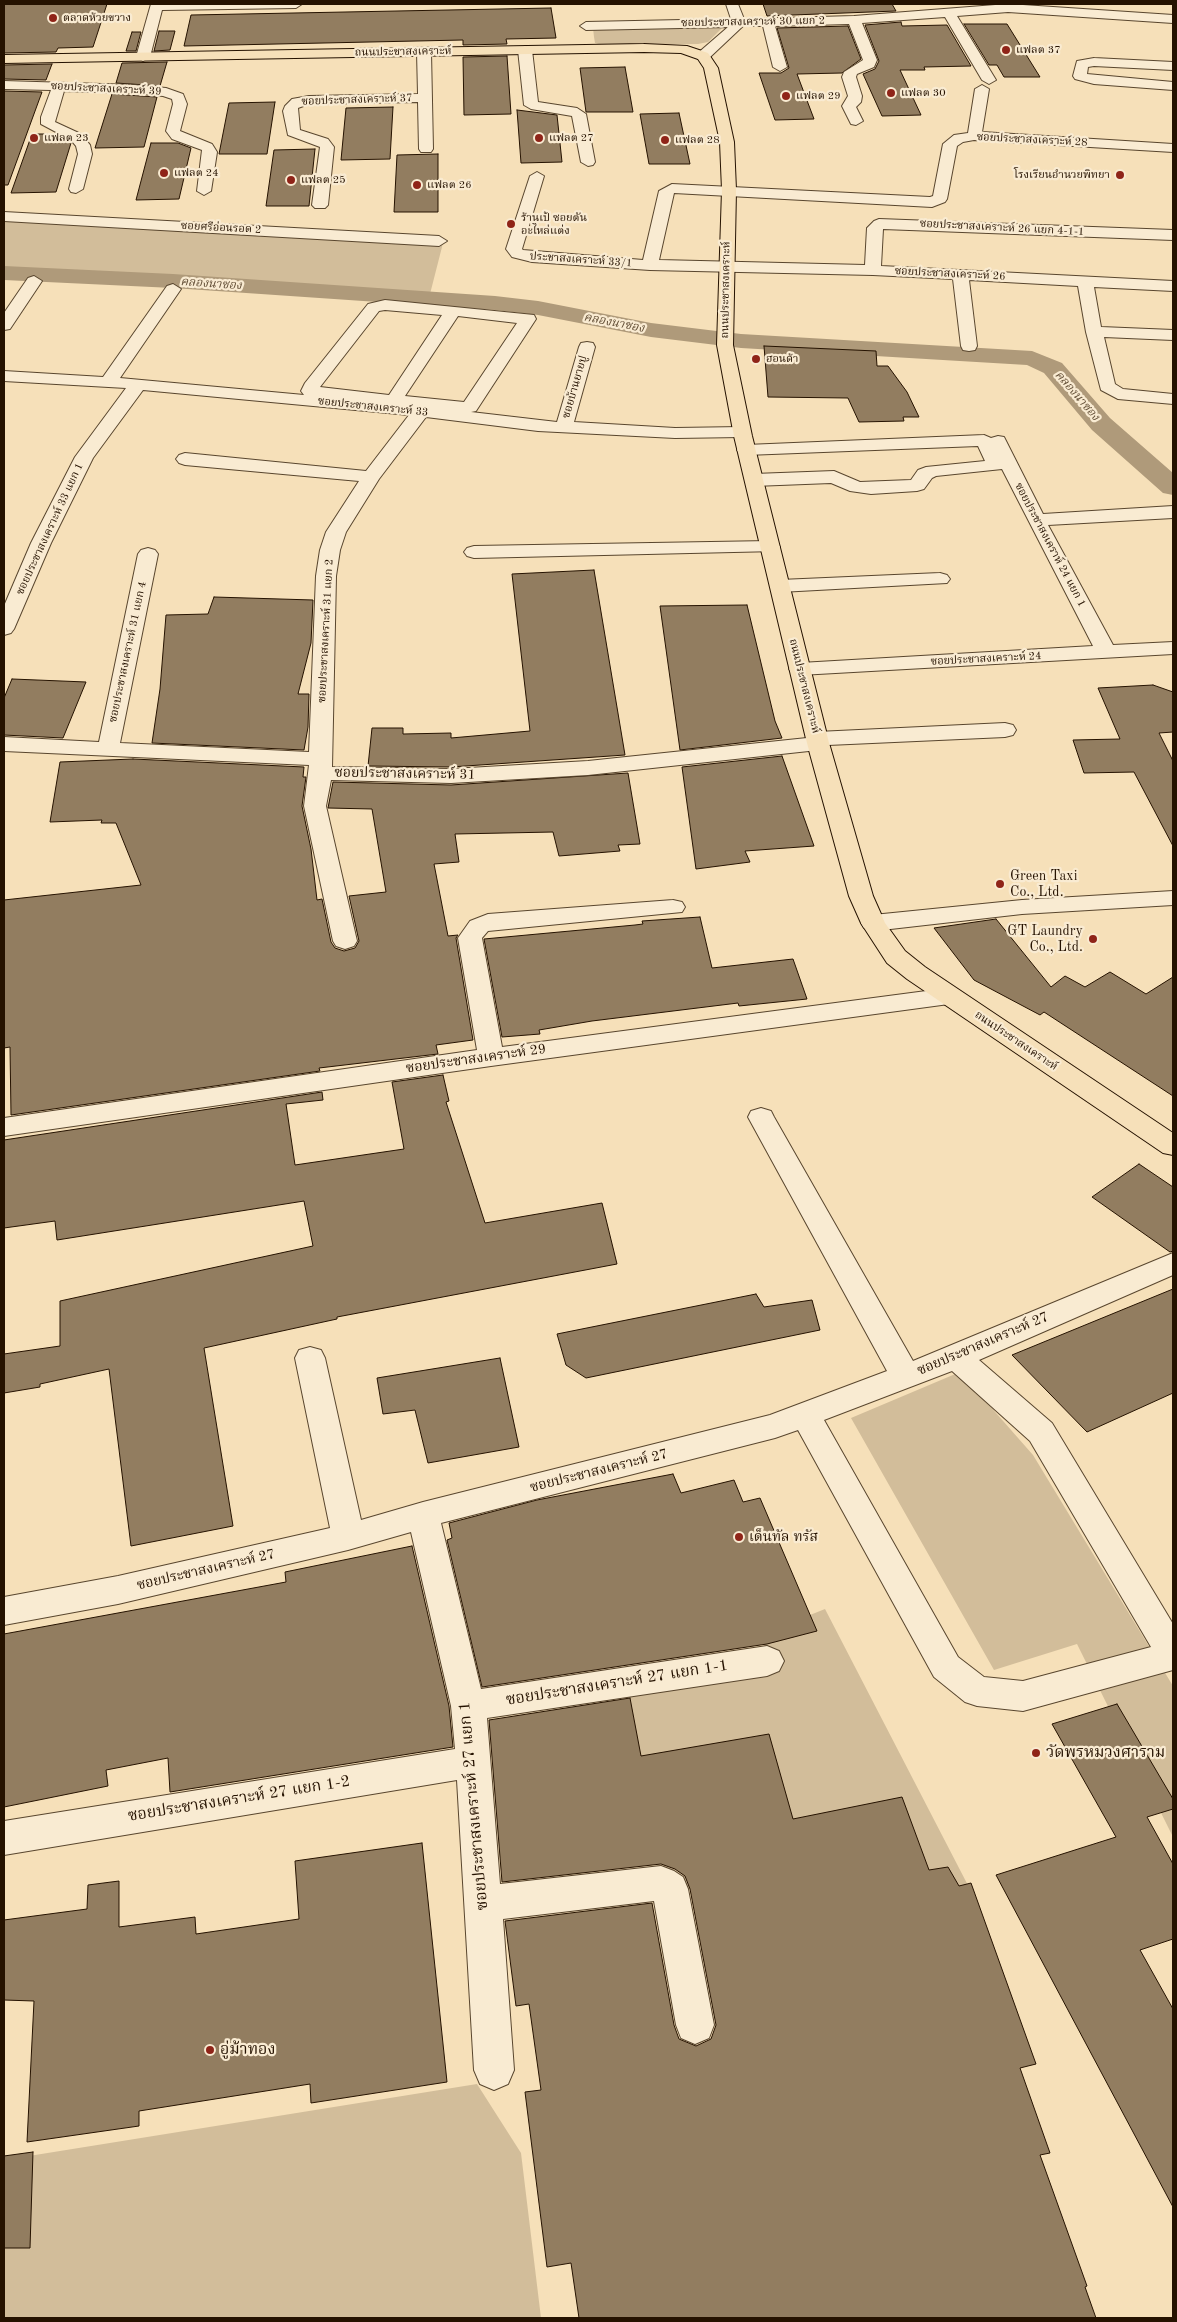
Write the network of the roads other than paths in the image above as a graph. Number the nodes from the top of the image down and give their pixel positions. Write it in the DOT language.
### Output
graph roads {
  1 [pos="296,4"];
  2 [pos="732,4"];
  3 [pos="912,4"];
  4 [pos="157,5"];
  5 [pos="1026,6"];
  6 [pos="830,7"];
  7 [pos="584,11"];
  8 [pos="636,11"];
  9 [pos="949,13"];
  10 [pos="920,16"];
  11 [pos="1173,19"];
  12 [pos="854,20"];
  13 [pos="836,21"];
  14 [pos="768,22"];
  15 [pos="740,23"];
  16 [pos="641,25"];
  17 [pos="586,26"];
  18 [pos="584,49"];
  19 [pos="525,50"];
  20 [pos="424,52"];
  21 [pos="143,56"];
  22 [pos="703,56"];
  23 [pos="4,59"];
  24 [pos="1173,66"];
  25 [pos="780,67"];
  26 [pos="4,86"];
  27 [pos="59,86"];
  28 [pos="1173,86"];
  29 [pos="426,98"];
  30 [pos="856,121"];
  31 [pos="974,136"];
  32 [pos="1173,148"];
  33 [pos="426,149"];
  34 [pos="588,162"];
  35 [pos="537,176"];
  36 [pos="76,189"];
  37 [pos="729,190"];
  38 [pos="204,191"];
  39 [pos="320,205"];
  40 [pos="4,216"];
  41 [pos="1173,235"];
  42 [pos="439,241"];
  43 [pos="650,265"];
  44 [pos="726,266"];
  45 [pos="873,270"];
  46 [pos="960,274"];
  47 [pos="34,281"];
  48 [pos="1085,282"];
  49 [pos="1173,286"];
  50 [pos="173,289"];
  51 [pos="454,311"];
  52 [pos="4,325"];
  53 [pos="1094,332"];
  54 [pos="1173,335"];
  55 [pos="969,346"];
  56 [pos="587,347"];
  57 [pos="4,376"];
  58 [pos="108,382"];
  59 [pos="138,384"];
  60 [pos="1173,399"];
  61 [pos="391,405"];
  62 [pos="421,412"];
  63 [pos="564,427"];
  64 [pos="995,436"];
  65 [pos="744,441"];
  66 [pos="185,458"];
  67 [pos="371,477"];
  68 [pos="754,480"];
  69 [pos="1173,512"];
  70 [pos="1036,520"];
  71 [pos="770,547"];
  72 [pos="474,552"];
  73 [pos="148,554"];
  74 [pos="940,579"];
  75 [pos="780,586"];
  76 [pos="4,629"];
  77 [pos="1173,648"];
  78 [pos="1107,653"];
  79 [pos="800,669"];
  80 [pos="1005,730"];
  81 [pos="818,741"];
  82 [pos="4,744"];
  83 [pos="108,750"];
  84 [pos="320,766"];
  85 [pos="1173,898"];
  86 [pos="674,907"];
  87 [pos="873,924"];
  88 [pos="345,941"];
  89 [pos="948,996"];
  90 [pos="491,1057"];
  91 [pos="761,1117"];
  92 [pos="4,1127"];
  93 [pos="1173,1146"];
  94 [pos="1173,1263"];
  95 [pos="956,1357"];
  96 [pos="310,1358"];
  97 [pos="906,1377"];
  98 [pos="806,1416"];
  99 [pos="423,1515"];
  100 [pos="348,1537"];
  101 [pos="4,1611"];
  102 [pos="1173,1655"];
  103 [pos="767,1661"];
  104 [pos="468,1706"];
  105 [pos="474,1762"];
  106 [pos="4,1838"];
  107 [pos="482,1904"];
  108 [pos="695,2025"];
  109 [pos="494,2070"];
  1 -- 4 [label="street"];
  2 -- 15 [label="street"];
  3 -- 10 [label="street"];
  4 -- 21 [label="street"];
  5 -- 9 [label="street, ซอยประชาสงเคราะห์ 30 แยก 2"];
  5 -- 11 [label="street, ซอยประชาสงเคราะห์ 30 แยก 2"];
  6 -- 13 [label="street"];
  7 -- 17 [label="street"];
  8 -- 16 [label="street"];
  9 -- 10 [label="street, ซอยประชาสงเคราะห์ 30 แยก 2"];
  9 -- 31 [label="street"];
  10 -- 12 [label="street, ซอยประชาสงเคราะห์ 30 แยก 2"];
  12 -- 13 [label="street, ซอยประชาสงเคราะห์ 30 แยก 2"];
  12 -- 30 [label="street"];
  13 -- 14 [label="street, ซอยประชาสงเคราะห์ 30 แยก 2"];
  14 -- 15 [label="street, ซอยประชาสงเคราะห์ 30 แยก 2"];
  14 -- 25 [label="street"];
  15 -- 16 [label="street, ซอยประชาสงเคราะห์ 30 แยก 2"];
  15 -- 22 [label="street"];
  16 -- 17 [label="street, ซอยประชาสงเคราะห์ 30 แยก 2"];
  17 -- 18 [label="street"];
  18 -- 19 [label="main road, ถนนประชาสงเคราะห์"];
  18 -- 22 [label="main road, ถนนประชาสงเคราะห์"];
  19 -- 20 [label="main road, ถนนประชาสงเคราะห์"];
  19 -- 34 [label="street"];
  20 -- 21 [label="main road, ถนนประชาสงเคราะห์"];
  20 -- 29 [label="street, ซอยประชาสงเคราะห์ 37"];
  21 -- 23 [label="main road, ถนนประชาสงเคราะห์"];
  22 -- 37 [label="main road, ถนนประชาสงเคราะห์"];
  24 -- 28 [label="street"];
  26 -- 27 [label="street, ซอยประชาสงเคราะห์ 39"];
  27 -- 36 [label="street"];
  27 -- 38 [label="street, ซอยประชาสงเคราะห์ 39"];
  29 -- 33 [label="street, ซอยประชาสงเคราะห์ 37"];
  29 -- 39 [label="street, ซอยประชาสงเคราะห์ 37"];
  31 -- 32 [label="street, ซอยประชาสงเคราะห์ 28"];
  31 -- 37 [label="street, ซอยประชาสงเคราะห์ 28"];
  35 -- 43 [label="street, ประชาสงเคราะห์ 33/1"];
  37 -- 43 [label="street"];
  37 -- 44 [label="main road, ถนนประชาสงเคราะห์"];
  40 -- 42 [label="street, ซอยศรีอ่อนรอด 2"];
  41 -- 45 [label="street, ซอยประชาสงเคราะห์ 26 แยก 4-1-1"];
  43 -- 44 [label="street, ประชาสงเคราะห์ 33/1"];
  44 -- 45 [label="street, ซอยประชาสงเคราะห์ 26"];
  44 -- 65 [label="main road, ถนนประชาสงเคราะห์"];
  45 -- 46 [label="street, ซอยประชาสงเคราะห์ 26"];
  46 -- 48 [label="street, ซอยประชาสงเคราะห์ 26"];
  46 -- 55 [label="street"];
  47 -- 52 [label="street"];
  48 -- 49 [label="street, ซอยประชาสงเคราะห์ 26"];
  48 -- 53 [label="street"];
  50 -- 58 [label="street"];
  51 -- 61 [label="street"];
  51 -- 61 [label="street"];
  51 -- 61 [label="street"];
  53 -- 54 [label="street"];
  53 -- 60 [label="street"];
  56 -- 63 [label="street, ซอยบ้านยายปู"];
  57 -- 58 [label="street, ซอยประชาสงเคราะห์ 33"];
  58 -- 59 [label="street, ซอยประชาสงเคราะห์ 33"];
  59 -- 61 [label="street, ซอยประชาสงเคราะห์ 33"];
  59 -- 76 [label="street, ซอยประชาสงเคราะห์ 33 แยก 1"];
  61 -- 62 [label="street, ซอยประชาสงเคราะห์ 33"];
  62 -- 63 [label="street, ซอยประชาสงเคราะห์ 33"];
  62 -- 67 [label="street, ซอยประชาสงเคราะห์ 31 แยก 2"];
  63 -- 65 [label="street, ซอยประชาสงเคราะห์ 33"];
  64 -- 70 [label="street, ซอยประชาสงเคราห์ 24 แยก 1"];
  65 -- 68 [label="main road, ถนนประชาสงเคราะห์"];
  65 -- 68 [label="street, ซอยประชาสงเคราะห์ 33"];
  66 -- 67 [label="street"];
  67 -- 84 [label="street, ซอยประชาสงเคราะห์ 31 แยก 2"];
  68 -- 71 [label="main road, ถนนประชาสงเคราะห์"];
  69 -- 70 [label="street"];
  70 -- 78 [label="street, ซอยประชาสงเคราห์ 24 แยก 1"];
  71 -- 72 [label="street"];
  71 -- 75 [label="main road, ถนนประชาสงเคราะห์"];
  73 -- 83 [label="street, ซอยประชาสงเคราะห์ 31 แยก 4"];
  74 -- 75 [label="street"];
  75 -- 79 [label="main road, ถนนประชาสงเคราะห์"];
  77 -- 78 [label="street, ซอยประชาสงเคราะห์ 24"];
  78 -- 79 [label="street, ซอยประชาสงเคราะห์ 24"];
  79 -- 81 [label="main road, ถนนประชาสงเคราะห์"];
  80 -- 81 [label="street, ซอยประชาสงเคราะห์ 31"];
  81 -- 84 [label="street, ซอยประชาสงเคราะห์ 31"];
  81 -- 87 [label="main road, ถนนประชาสงเคราะห์"];
  82 -- 83 [label="street, ซอยประชาสงเคราะห์ 31"];
  83 -- 84 [label="street, ซอยประชาสงเคราะห์ 31"];
  84 -- 88 [label="street, ซอยประชาสงเคราะห์ 31 แยก 2"];
  85 -- 87 [label="street"];
  86 -- 90 [label="street"];
  87 -- 89 [label="main road, ถนนประชาสงเคราะห์"];
  89 -- 90 [label="street, ซอยประชาสงเคราะห์ 29"];
  89 -- 93 [label="main road, ถนนประชาสงเคราะห์"];
  90 -- 92 [label="street, ซอยประชาสงเคราะห์ 29"];
  91 -- 97 [label="street"];
  94 -- 95 [label="street, ซอยประชาสงเคราะห์ 27"];
  95 -- 97 [label="street, ซอยประชาสงเคราะห์ 27"];
  95 -- 102 [label="street"];
  96 -- 100 [label="street"];
  97 -- 98 [label="street, ซอยประชาสงเคราะห์ 27"];
  98 -- 99 [label="street, ซอยประชาสงเคราะห์ 27"];
  98 -- 102 [label="street"];
  99 -- 100 [label="street, ซอยประชาสงเคราะห์ 27"];
  99 -- 104 [label="street, ซอยประชาสงเคราะห์ 27 แยก 1"];
  100 -- 101 [label="street, ซอยประชาสงเคราะห์ 27"];
  103 -- 104 [label="street, ซอยประชาสงเคราะห์ 27 แยก 1-1"];
  104 -- 105 [label="street, ซอยประชาสงเคราะห์ 27 แยก 1"];
  105 -- 106 [label="street, ซอยประชาสงเคราะห์ 27 แยก 1-2"];
  105 -- 107 [label="street, ซอยประชาสงเคราะห์ 27 แยก 1"];
  107 -- 108 [label="street"];
  107 -- 109 [label="street, ซอยประชาสงเคราะห์ 27 แยก 1"];
}
